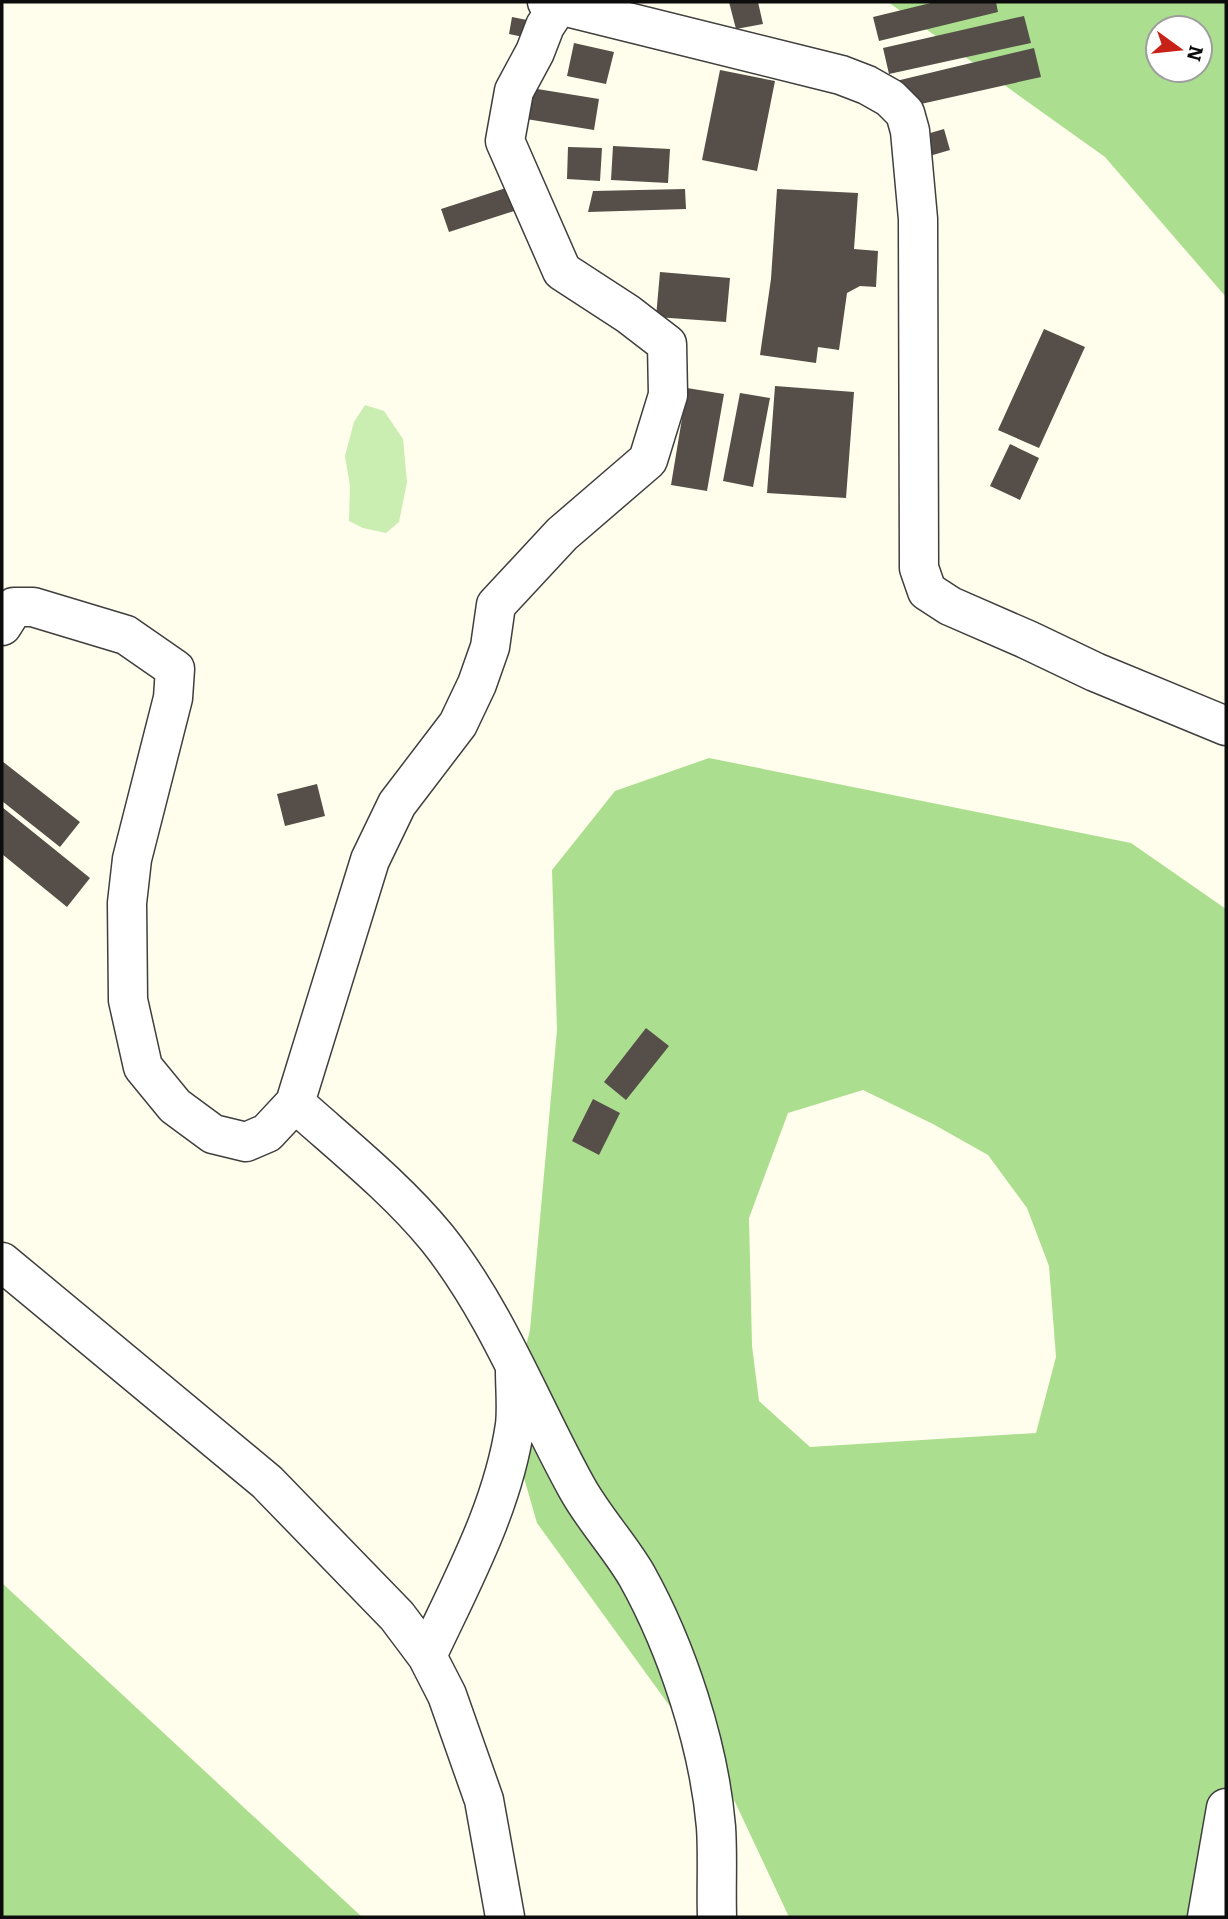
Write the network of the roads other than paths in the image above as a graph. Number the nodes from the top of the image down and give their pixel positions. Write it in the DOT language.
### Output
graph roads {
  1 [pos="553,3"];
  2 [pos="2,626"];
  3 [pos="1226,726"];
  4 [pos="295,1103"];
  5 [pos="2,1262"];
  6 [pos="515,1364"];
  7 [pos="427,1656"];
  8 [pos="1226,1808"];
  9 [pos="505,1917"];
  10 [pos="716,1917"];
  11 [pos="1207,1917"];
  1 -- 3 [label="street"];
  1 -- 4 [label="street"];
  2 -- 4 [label="street"];
  4 -- 6 [label="street"];
  5 -- 7 [label="street"];
  6 -- 7 [label="street"];
  6 -- 10 [label="street"];
  7 -- 9 [label="street"];
  8 -- 11 [label="street"];
}
